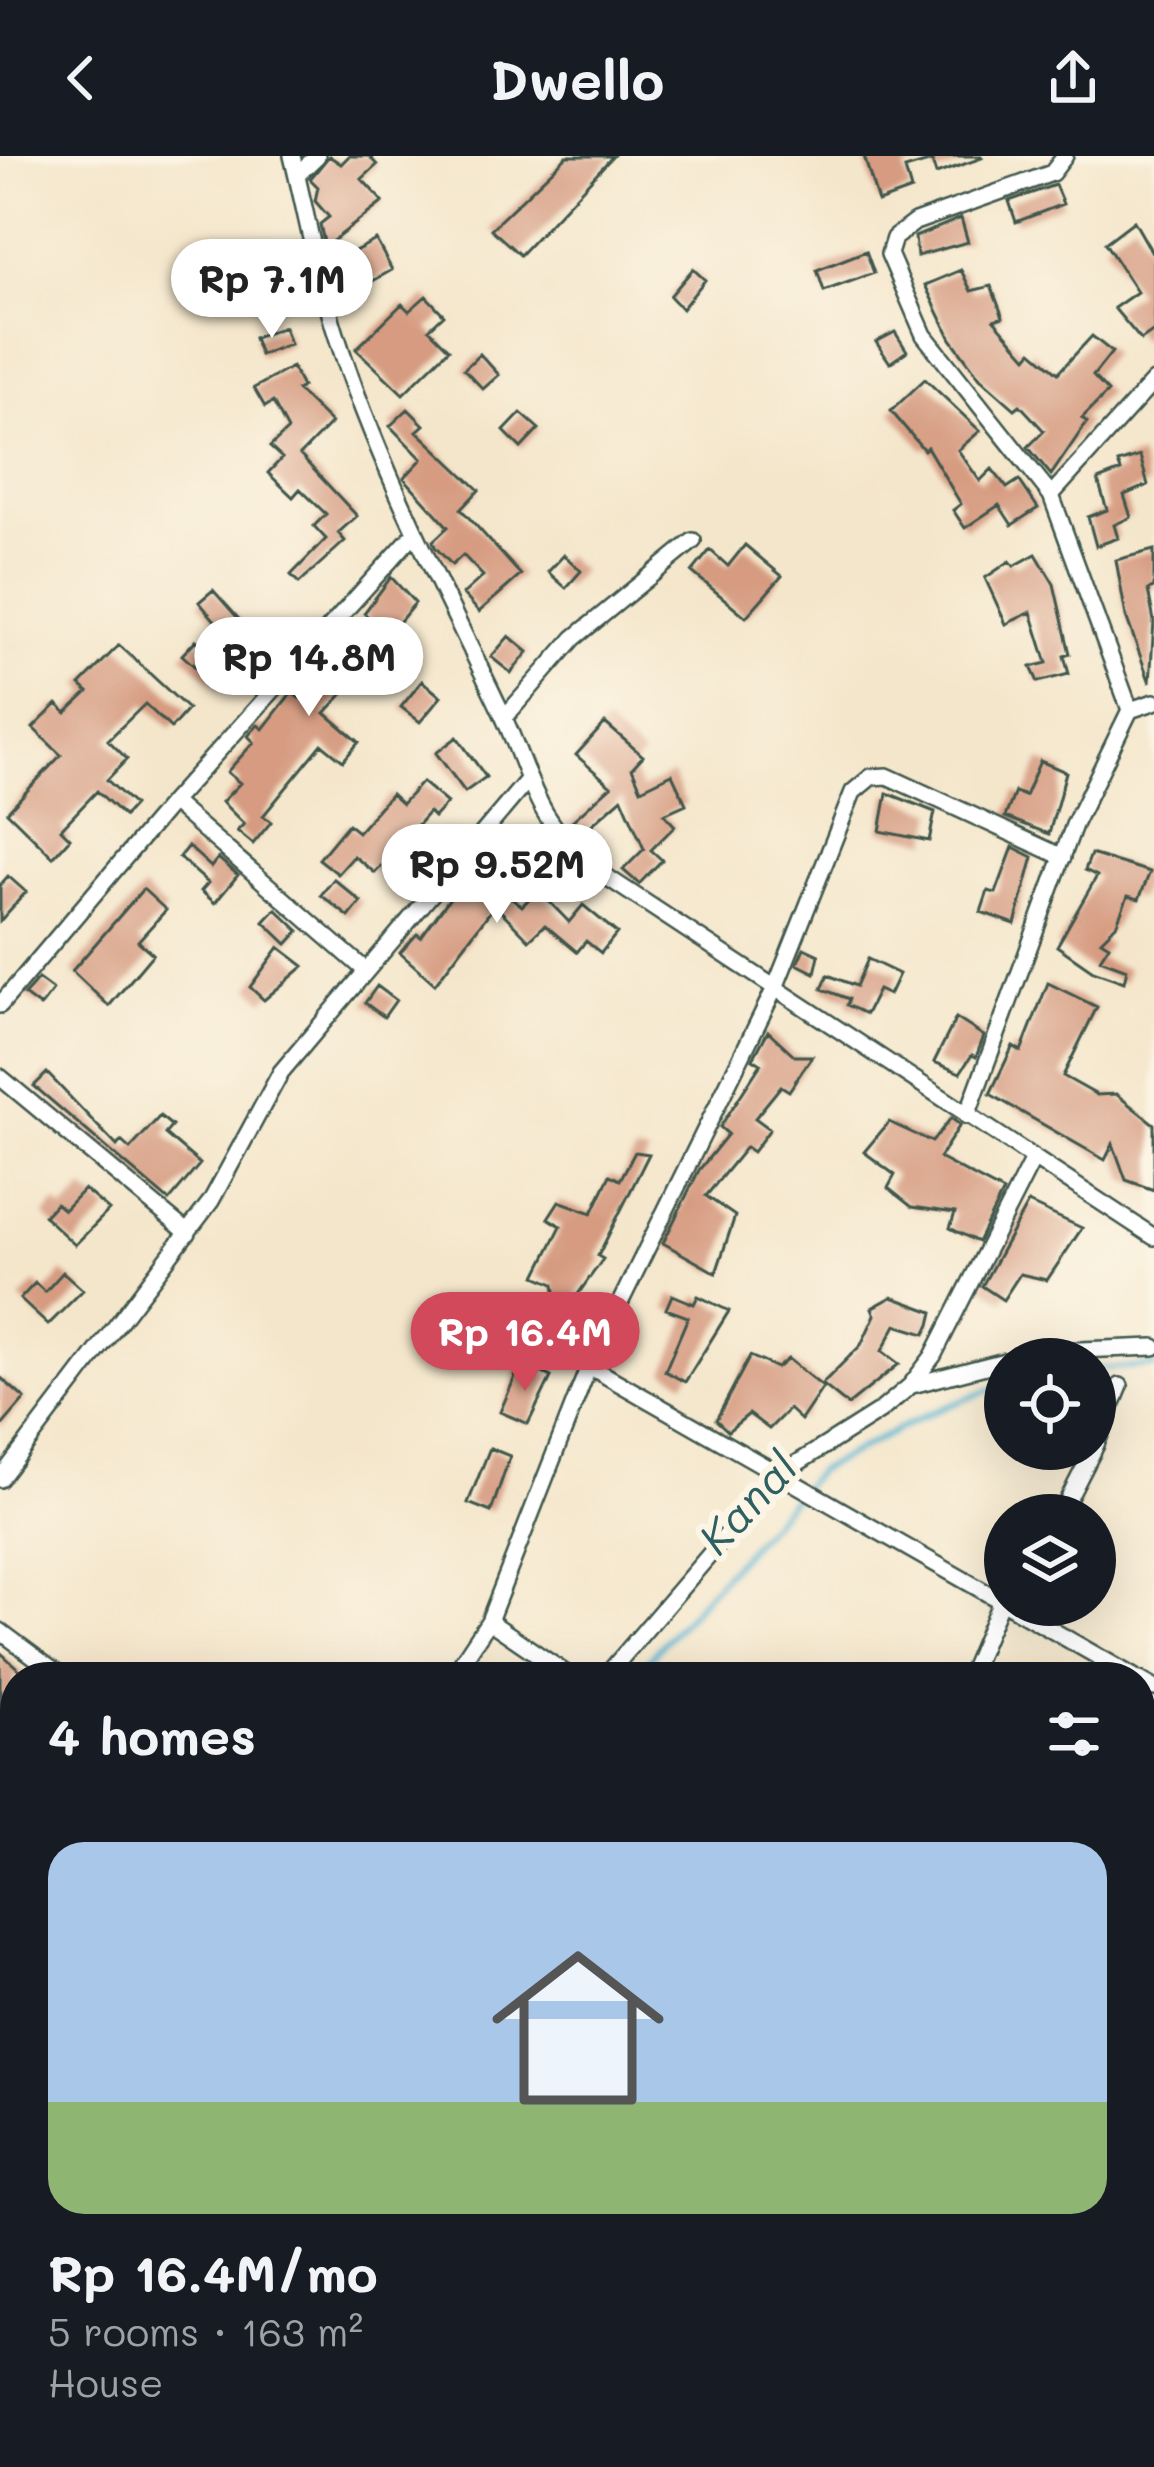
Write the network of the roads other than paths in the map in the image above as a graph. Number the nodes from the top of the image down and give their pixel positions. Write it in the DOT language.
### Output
graph roads {
  1 [pos="292,156"];
  2 [pos="316,156"];
  3 [pos="1065,156"];
  4 [pos="297,175"];
  5 [pos="1154,382"];
  6 [pos="1051,495"];
  7 [pos="415,533"];
  8 [pos="693,541"];
  9 [pos="1154,702"];
  10 [pos="1130,710"];
  11 [pos="504,718"];
  12 [pos="526,782"];
  13 [pos="172,802"];
  14 [pos="1064,857"];
  15 [pos="364,970"];
  16 [pos="775,988"];
  17 [pos="0,1005"];
  18 [pos="0,1078"];
  19 [pos="967,1116"];
  20 [pos="1033,1159"];
  21 [pos="188,1234"];
  22 [pos="1154,1237"];
  23 [pos="1154,1347"];
  24 [pos="1116,1349"];
  25 [pos="589,1366"];
  26 [pos="984,1367"];
  27 [pos="910,1386"];
  28 [pos="1120,1386"];
  29 [pos="1116,1396"];
  30 [pos="0,1479"];
  31 [pos="785,1480"];
  32 [pos="984,1593"];
  33 [pos="489,1622"];
  34 [pos="997,1626"];
  35 [pos="1043,1626"];
  36 [pos="0,1631"];
  37 [pos="42,1662"];
  38 [pos="462,1662"];
  39 [pos="549,1662"];
  40 [pos="619,1662"];
  41 [pos="976,1662"];
  42 [pos="1107,1662"];
  1 -- 4 [label="street"];
  2 -- 4 [label="street"];
  3 -- 6 [label="street"];
  4 -- 7 [label="street"];
  5 -- 6 [label="street"];
  6 -- 10 [label="street"];
  7 -- 11 [label="street"];
  7 -- 13 [label="street"];
  8 -- 11 [label="street"];
  9 -- 10 [label="street"];
  10 -- 14 [label="street"];
  11 -- 12 [label="street"];
  12 -- 15 [label="street"];
  12 -- 16 [label="street"];
  13 -- 15 [label="street"];
  13 -- 17 [label="street"];
  14 -- 16 [label="street"];
  14 -- 19 [label="street"];
  15 -- 21 [label="street"];
  16 -- 19 [label="street"];
  16 -- 25 [label="street"];
  18 -- 21 [label="street"];
  19 -- 20 [label="street"];
  20 -- 22 [label="street"];
  20 -- 27 [label="street"];
  21 -- 30 [label="street"];
  23 -- 24 [label="street"];
  25 -- 31 [label="street"];
  25 -- 33 [label="street"];
  26 -- 27 [label="street"];
  27 -- 31 [label="street"];
  28 -- 29 [label="street"];
  31 -- 32 [label="street"];
  31 -- 40 [label="street"];
  33 -- 38 [label="street"];
  33 -- 39 [label="street"];
  34 -- 41 [label="street"];
  35 -- 42 [label="street"];
  36 -- 37 [label="street"];
}
